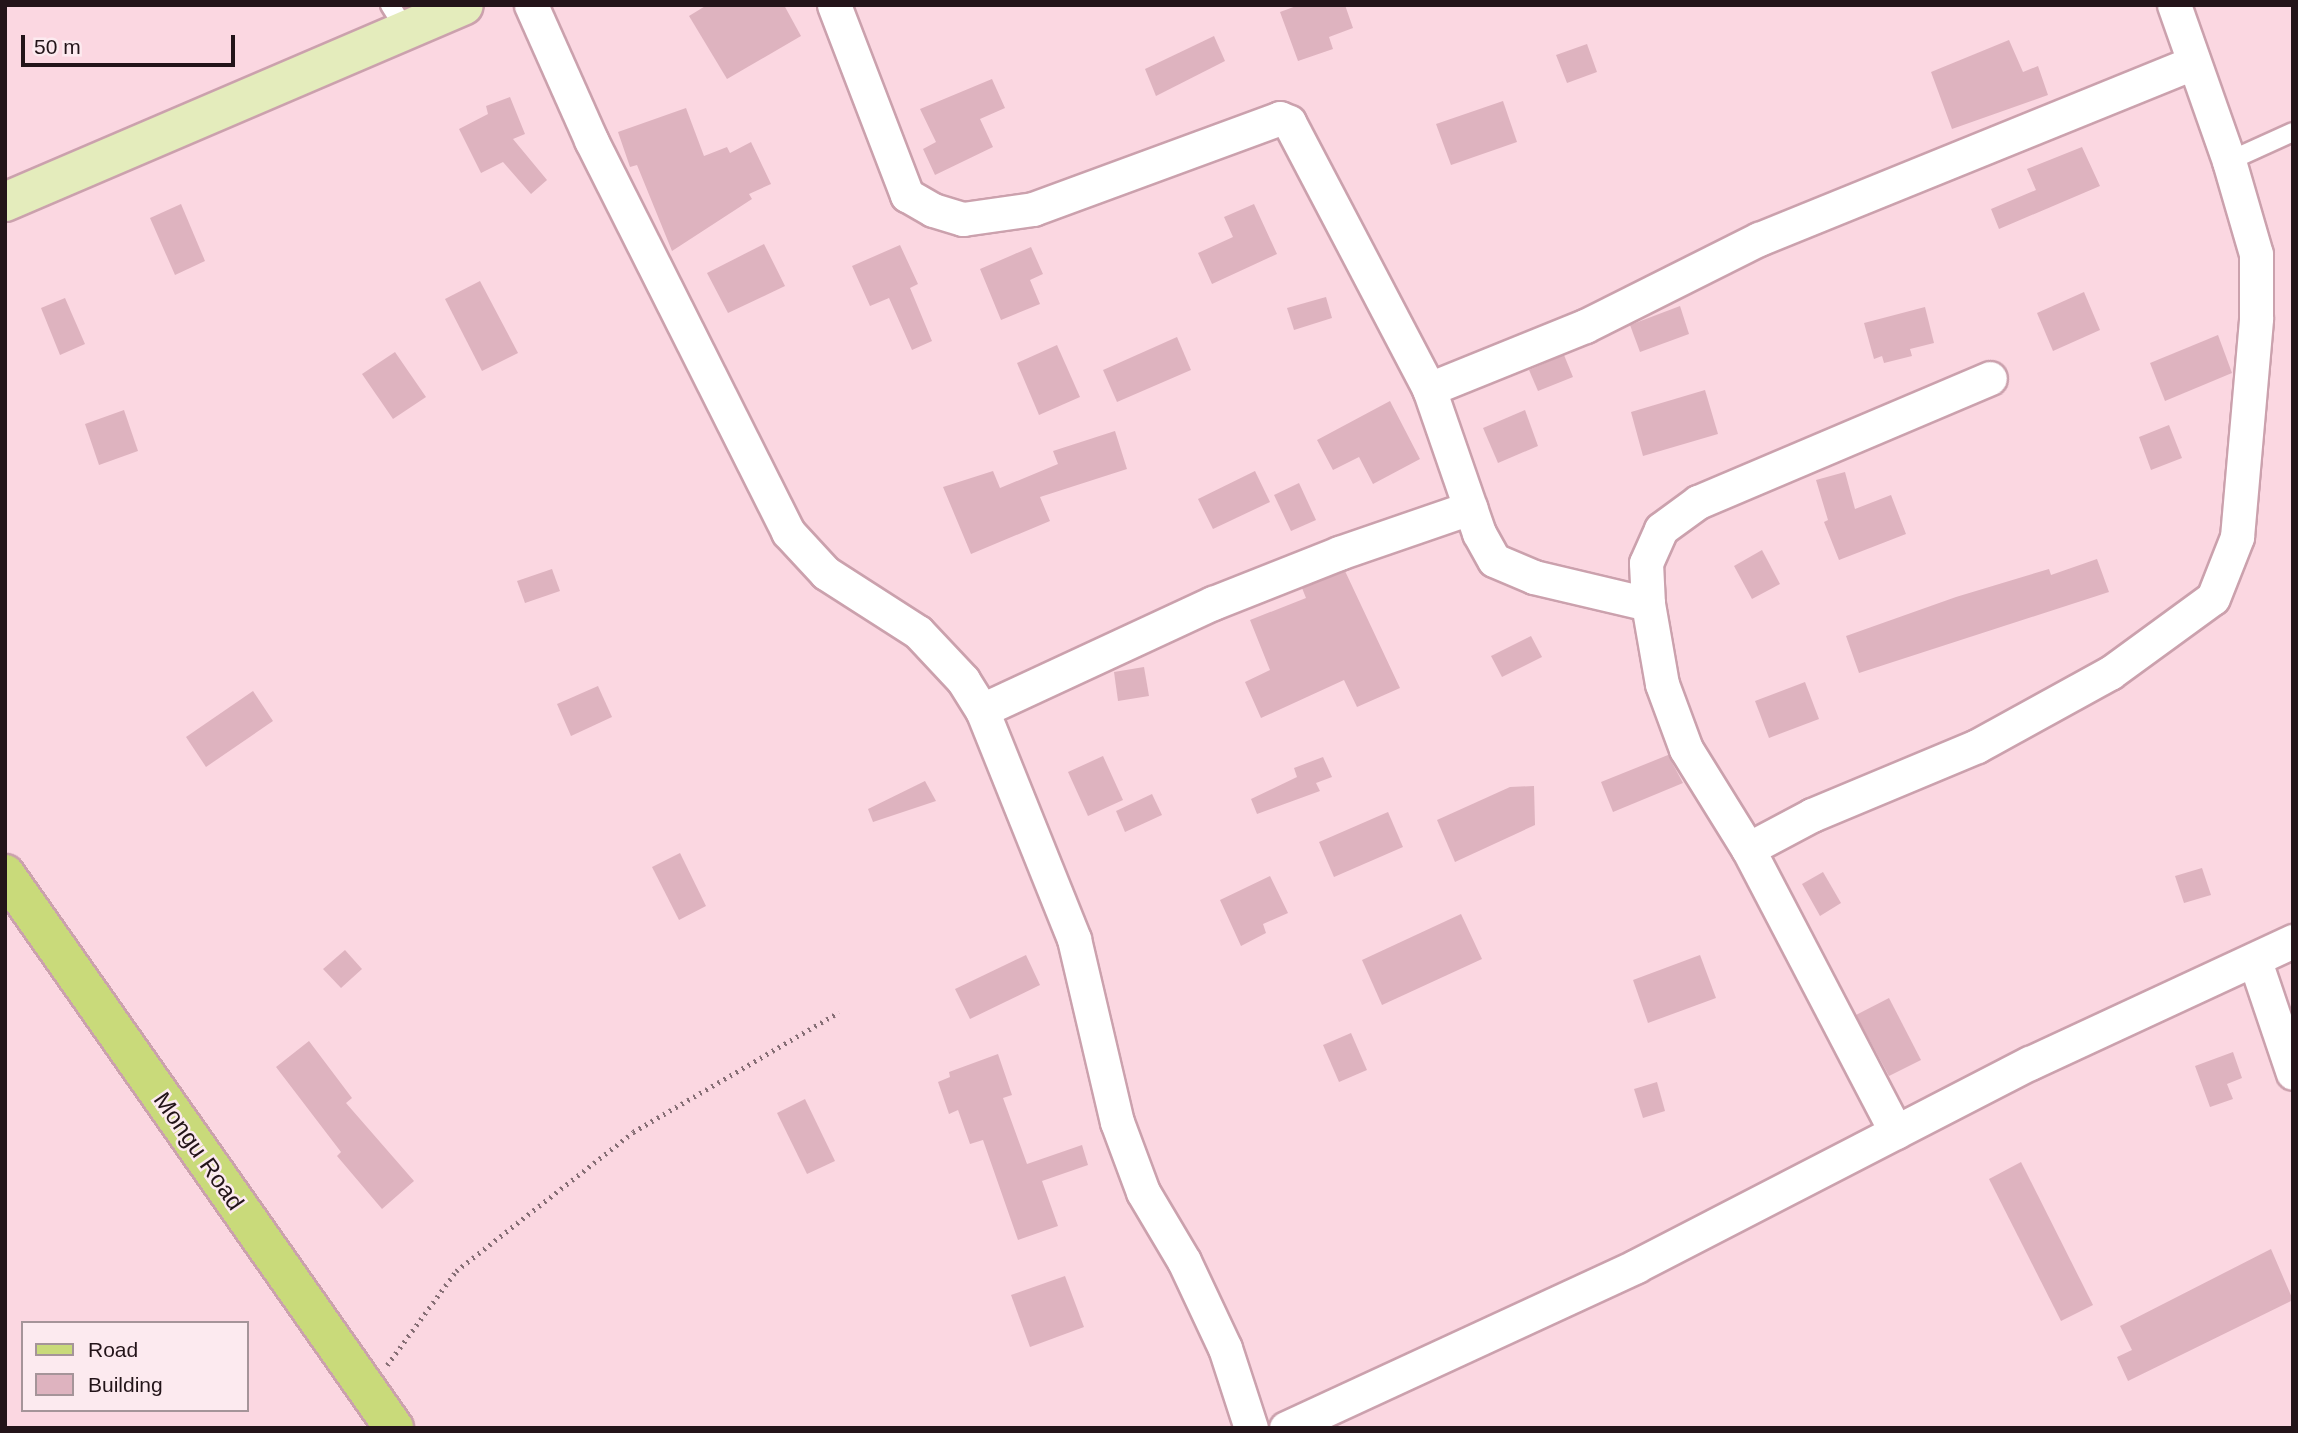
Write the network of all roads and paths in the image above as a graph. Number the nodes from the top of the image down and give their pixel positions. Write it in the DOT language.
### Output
graph roads {
  1 [pos="464,5"];
  2 [pos="531,5"];
  3 [pos="834,5"];
  4 [pos="2174,5"];
  5 [pos="398,18"];
  6 [pos="2192,63"];
  7 [pos="2293,132"];
  8 [pos="2230,161"];
  9 [pos="5,202"];
  10 [pos="1990,378"];
  11 [pos="1430,389"];
  12 [pos="1470,508"];
  13 [pos="1648,604"];
  14 [pos="982,710"];
  15 [pos="1748,849"];
  16 [pos="5,874"];
  17 [pos="2293,941"];
  18 [pos="2255,961"];
  19 [pos="839,1012"];
  20 [pos="2293,1073"];
  21 [pos="1896,1132"];
  22 [pos="368,1392"];
  23 [pos="394,1428"];
  24 [pos="1251,1428"];
  25 [pos="1286,1428"];
  1 -- 5 [label="main road"];
  2 -- 14 [label="street"];
  3 -- 11 [label="street"];
  4 -- 6 [label="street"];
  5 -- 9 [label="main road"];
  6 -- 8 [label="street"];
  6 -- 11 [label="street"];
  7 -- 8 [label="lane"];
  8 -- 15 [label="street"];
  10 -- 13 [label="street"];
  11 -- 12 [label="street"];
  12 -- 13 [label="street"];
  12 -- 14 [label="street"];
  13 -- 15 [label="street"];
  14 -- 24 [label="street"];
  15 -- 21 [label="street"];
  16 -- 22 [label="main road, Mongu Road"];
  17 -- 18 [label="street"];
  18 -- 20 [label="street"];
  18 -- 21 [label="street"];
  19 -- 22 [label="path"];
  21 -- 25 [label="street"];
  22 -- 23 [label="main road, Mongu Road"];
}
